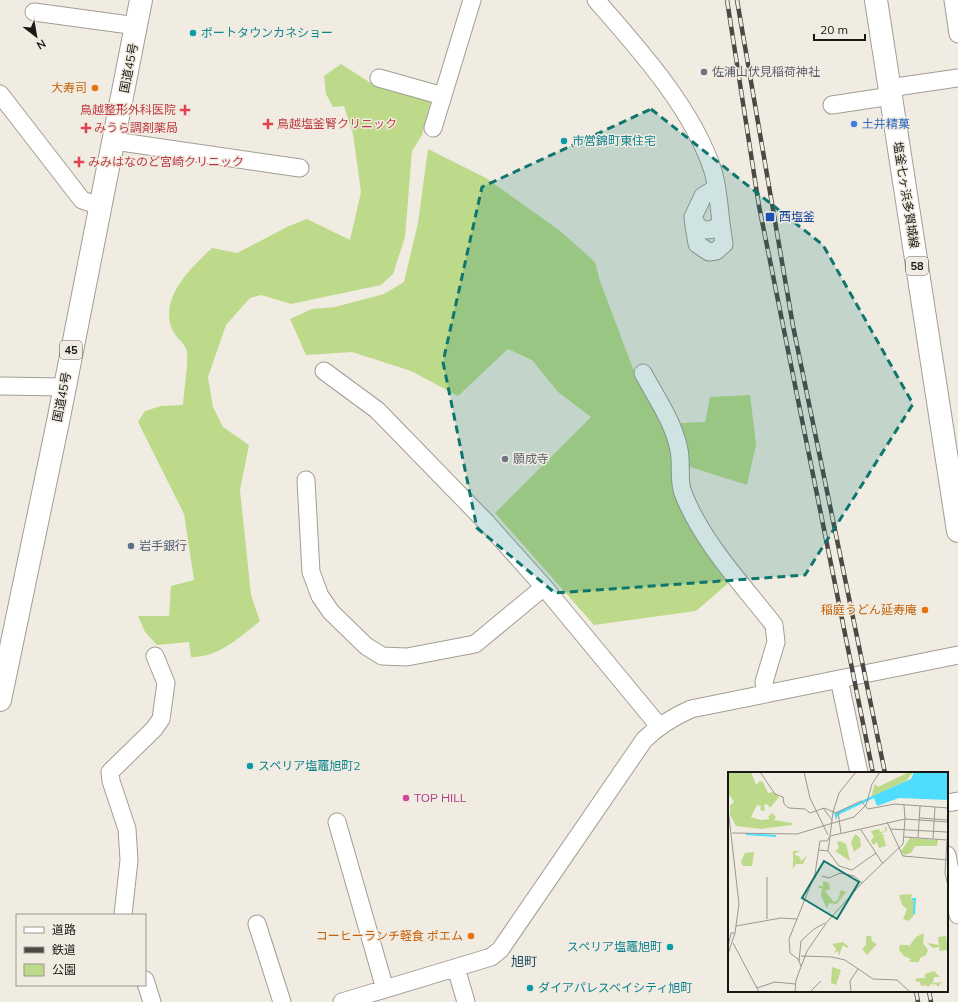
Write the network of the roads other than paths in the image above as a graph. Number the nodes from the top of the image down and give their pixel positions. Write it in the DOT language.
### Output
graph roads {
  1 [pos="141,0"];
  2 [pos="472,0"];
  3 [pos="596,0"];
  4 [pos="876,0"];
  5 [pos="953,0"];
  6 [pos="34,12"];
  7 [pos="137,26"];
  8 [pos="958,34"];
  9 [pos="379,78"];
  10 [pos="958,78"];
  11 [pos="890,92"];
  12 [pos="0,94"];
  13 [pos="442,96"];
  14 [pos="832,105"];
  15 [pos="433,128"];
  16 [pos="114,141"];
  17 [pos="300,168"];
  18 [pos="716,188"];
  19 [pos="100,206"];
  20 [pos="324,371"];
  21 [pos="643,373"];
  22 [pos="0,386"];
  23 [pos="64,387"];
  24 [pos="306,480"];
  25 [pos="958,531"];
  26 [pos="544,587"];
  27 [pos="6,647"];
  28 [pos="958,655"];
  29 [pos="155,656"];
  30 [pos="839,679"];
  31 [pos="766,694"];
  32 [pos="0,700"];
  33 [pos="659,726"];
  34 [pos="859,772"];
  35 [pos="958,801"];
  36 [pos="948,803"];
  37 [pos="337,822"];
  38 [pos="948,860"];
  39 [pos="123,914"];
  40 [pos="958,915"];
  41 [pos="257,924"];
  42 [pos="456,968"];
  43 [pos="146,983"];
  44 [pos="385,989"];
  45 [pos="152,1002"];
  46 [pos="282,1002"];
  47 [pos="342,1002"];
  48 [pos="466,1002"];
  1 -- 7 [label="main road, 国道45号 / 45"];
  2 -- 13 [label="street"];
  3 -- 18 [label="street"];
  4 -- 11 [label="main road, 塩釜七ヶ浜多賀城線 / 58"];
  5 -- 8 [label="street"];
  6 -- 7 [label="street"];
  7 -- 16 [label="main road, 国道45号 / 45"];
  9 -- 13 [label="street"];
  10 -- 11 [label="street"];
  11 -- 14 [label="street"];
  11 -- 25 [label="main road, 塩釜七ヶ浜多賀城線 / 58"];
  12 -- 19 [label="street"];
  13 -- 15 [label="street"];
  16 -- 17 [label="street"];
  16 -- 19 [label="main road, 国道45号 / 45"];
  18 -- 18 [label="street"];
  19 -- 23 [label="main road, 国道45号 / 45"];
  20 -- 26 [label="street"];
  21 -- 31 [label="street"];
  22 -- 23 [label="street"];
  23 -- 27 [label="main road, 国道45号 / 45"];
  24 -- 26 [label="street"];
  26 -- 33 [label="street"];
  27 -- 32 [label="main road, 国道45号 / 45"];
  28 -- 30 [label="street"];
  29 -- 39 [label="street"];
  30 -- 31 [label="street"];
  30 -- 34 [label="street"];
  31 -- 33 [label="street"];
  33 -- 42 [label="street"];
  35 -- 36 [label="street"];
  37 -- 44 [label="street"];
  38 -- 40 [label="street"];
  41 -- 46 [label="street"];
  42 -- 44 [label="street"];
  42 -- 48 [label="street"];
  43 -- 45 [label="street"];
  44 -- 47 [label="street"];
}
